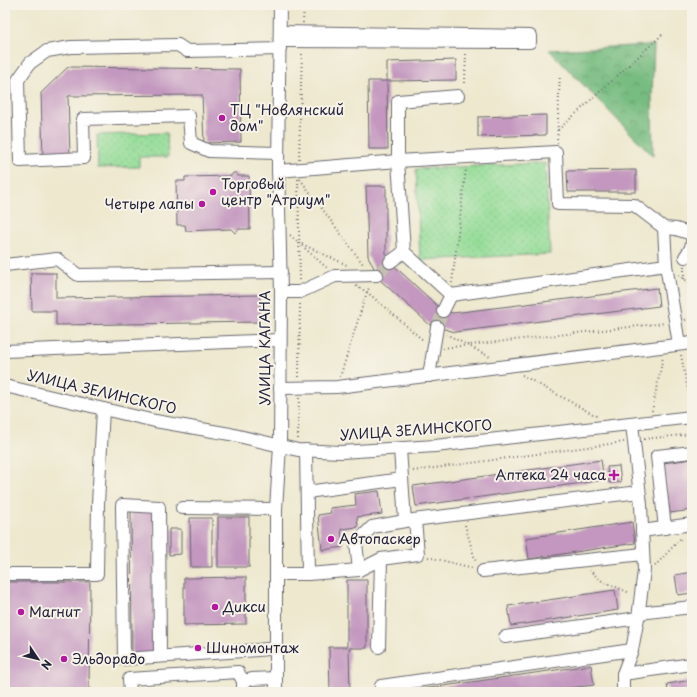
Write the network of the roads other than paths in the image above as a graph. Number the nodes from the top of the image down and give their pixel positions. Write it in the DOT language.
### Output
graph roads {
  1 [pos="280,5"];
  2 [pos="302,36"];
  3 [pos="281,41"];
  4 [pos="458,96"];
  5 [pos="278,153"];
  6 [pos="398,161"];
  7 [pos="278,171"];
  8 [pos="664,228"];
  9 [pos="692,234"];
  10 [pos="692,242"];
  11 [pos="404,252"];
  12 [pos="685,257"];
  13 [pos="390,262"];
  14 [pos="5,265"];
  15 [pos="666,266"];
  16 [pos="280,272"];
  17 [pos="372,272"];
  18 [pos="281,292"];
  19 [pos="451,295"];
  20 [pos="443,311"];
  21 [pos="437,328"];
  22 [pos="280,340"];
  23 [pos="692,343"];
  24 [pos="679,344"];
  25 [pos="5,351"];
  26 [pos="429,376"];
  27 [pos="5,386"];
  28 [pos="280,388"];
  29 [pos="103,409"];
  30 [pos="692,417"];
  31 [pos="632,424"];
  32 [pos="280,446"];
  33 [pos="400,449"];
  34 [pos="302,450"];
  35 [pos="692,452"];
  36 [pos="402,476"];
  37 [pos="307,492"];
  38 [pos="640,495"];
  39 [pos="661,496"];
  40 [pos="182,508"];
  41 [pos="276,509"];
  42 [pos="410,521"];
  43 [pos="692,524"];
  44 [pos="665,528"];
  45 [pos="642,532"];
  46 [pos="643,554"];
  47 [pos="381,559"];
  48 [pos="359,570"];
  49 [pos="483,571"];
  50 [pos="5,574"];
  51 [pos="276,574"];
  52 [pos="308,574"];
  53 [pos="692,607"];
  54 [pos="639,616"];
  55 [pos="505,637"];
  56 [pos="379,647"];
  57 [pos="276,648"];
  58 [pos="632,650"];
  59 [pos="160,656"];
  60 [pos="692,664"];
  61 [pos="623,674"];
  62 [pos="276,678"];
  63 [pos="243,687"];
  64 [pos="130,692"];
  65 [pos="276,692"];
  66 [pos="382,692"];
  67 [pos="623,692"];
  1 -- 3 [label="street, УЛИЦА КАГАНА"];
  2 -- 2 [label="street"];
  2 -- 3 [label="street"];
  3 -- 5 [label="street, УЛИЦА КАГАНА"];
  3 -- 5 [label="street"];
  4 -- 6 [label="street"];
  5 -- 7 [label="street, УЛИЦА КАГАНА"];
  6 -- 7 [label="street"];
  6 -- 8 [label="street"];
  6 -- 11 [label="street"];
  7 -- 16 [label="street, УЛИЦА КАГАНА"];
  8 -- 9 [label="street"];
  8 -- 15 [label="street"];
  10 -- 12 [label="street"];
  11 -- 13 [label="street"];
  11 -- 19 [label="street"];
  14 -- 16 [label="street"];
  15 -- 19 [label="street"];
  15 -- 24 [label="street"];
  16 -- 18 [label="street, УЛИЦА КАГАНА"];
  17 -- 18 [label="street"];
  18 -- 22 [label="street, УЛИЦА КАГАНА"];
  19 -- 20 [label="street"];
  21 -- 26 [label="street"];
  22 -- 25 [label="street"];
  22 -- 28 [label="street, УЛИЦА КАГАНА"];
  23 -- 24 [label="street"];
  24 -- 26 [label="street"];
  26 -- 28 [label="street"];
  27 -- 29 [label="street, УЛИЦА ЗЕЛИНСКОГО"];
  28 -- 32 [label="street, УЛИЦА КАГАНА"];
  29 -- 32 [label="street, УЛИЦА ЗЕЛИНСКОГО"];
  29 -- 50 [label="street"];
  30 -- 31 [label="street, УЛИЦА ЗЕЛИНСКОГО"];
  31 -- 33 [label="street, УЛИЦА ЗЕЛИНСКОГО"];
  31 -- 38 [label="street"];
  32 -- 34 [label="street, УЛИЦА ЗЕЛИНСКОГО"];
  32 -- 41 [label="street, УЛИЦА КАГАНА"];
  33 -- 34 [label="street, УЛИЦА ЗЕЛИНСКОГО"];
  33 -- 36 [label="street"];
  34 -- 37 [label="street"];
  35 -- 39 [label="street"];
  36 -- 37 [label="street"];
  36 -- 42 [label="street"];
  37 -- 52 [label="street"];
  38 -- 39 [label="street"];
  38 -- 42 [label="street"];
  38 -- 45 [label="street"];
  39 -- 44 [label="street"];
  40 -- 41 [label="street"];
  41 -- 51 [label="street, УЛИЦА КАГАНА"];
  42 -- 47 [label="street"];
  42 -- 48 [label="street"];
  43 -- 44 [label="street"];
  44 -- 45 [label="street"];
  45 -- 46 [label="street"];
  46 -- 49 [label="street"];
  46 -- 54 [label="street"];
  47 -- 48 [label="street"];
  47 -- 56 [label="street"];
  48 -- 52 [label="street"];
  51 -- 52 [label="street"];
  51 -- 57 [label="street, УЛИЦА КАГАНА"];
  53 -- 54 [label="street"];
  54 -- 55 [label="street"];
  54 -- 58 [label="street"];
  57 -- 59 [label="street"];
  57 -- 62 [label="street, УЛИЦА КАГАНА"];
  58 -- 61 [label="street"];
  58 -- 66 [label="street"];
  59 -- 59 [label="street"];
  60 -- 61 [label="street"];
  61 -- 67 [label="street"];
  62 -- 63 [label="street"];
  62 -- 65 [label="street, УЛИЦА КАГАНА"];
  63 -- 64 [label="street"];
}
